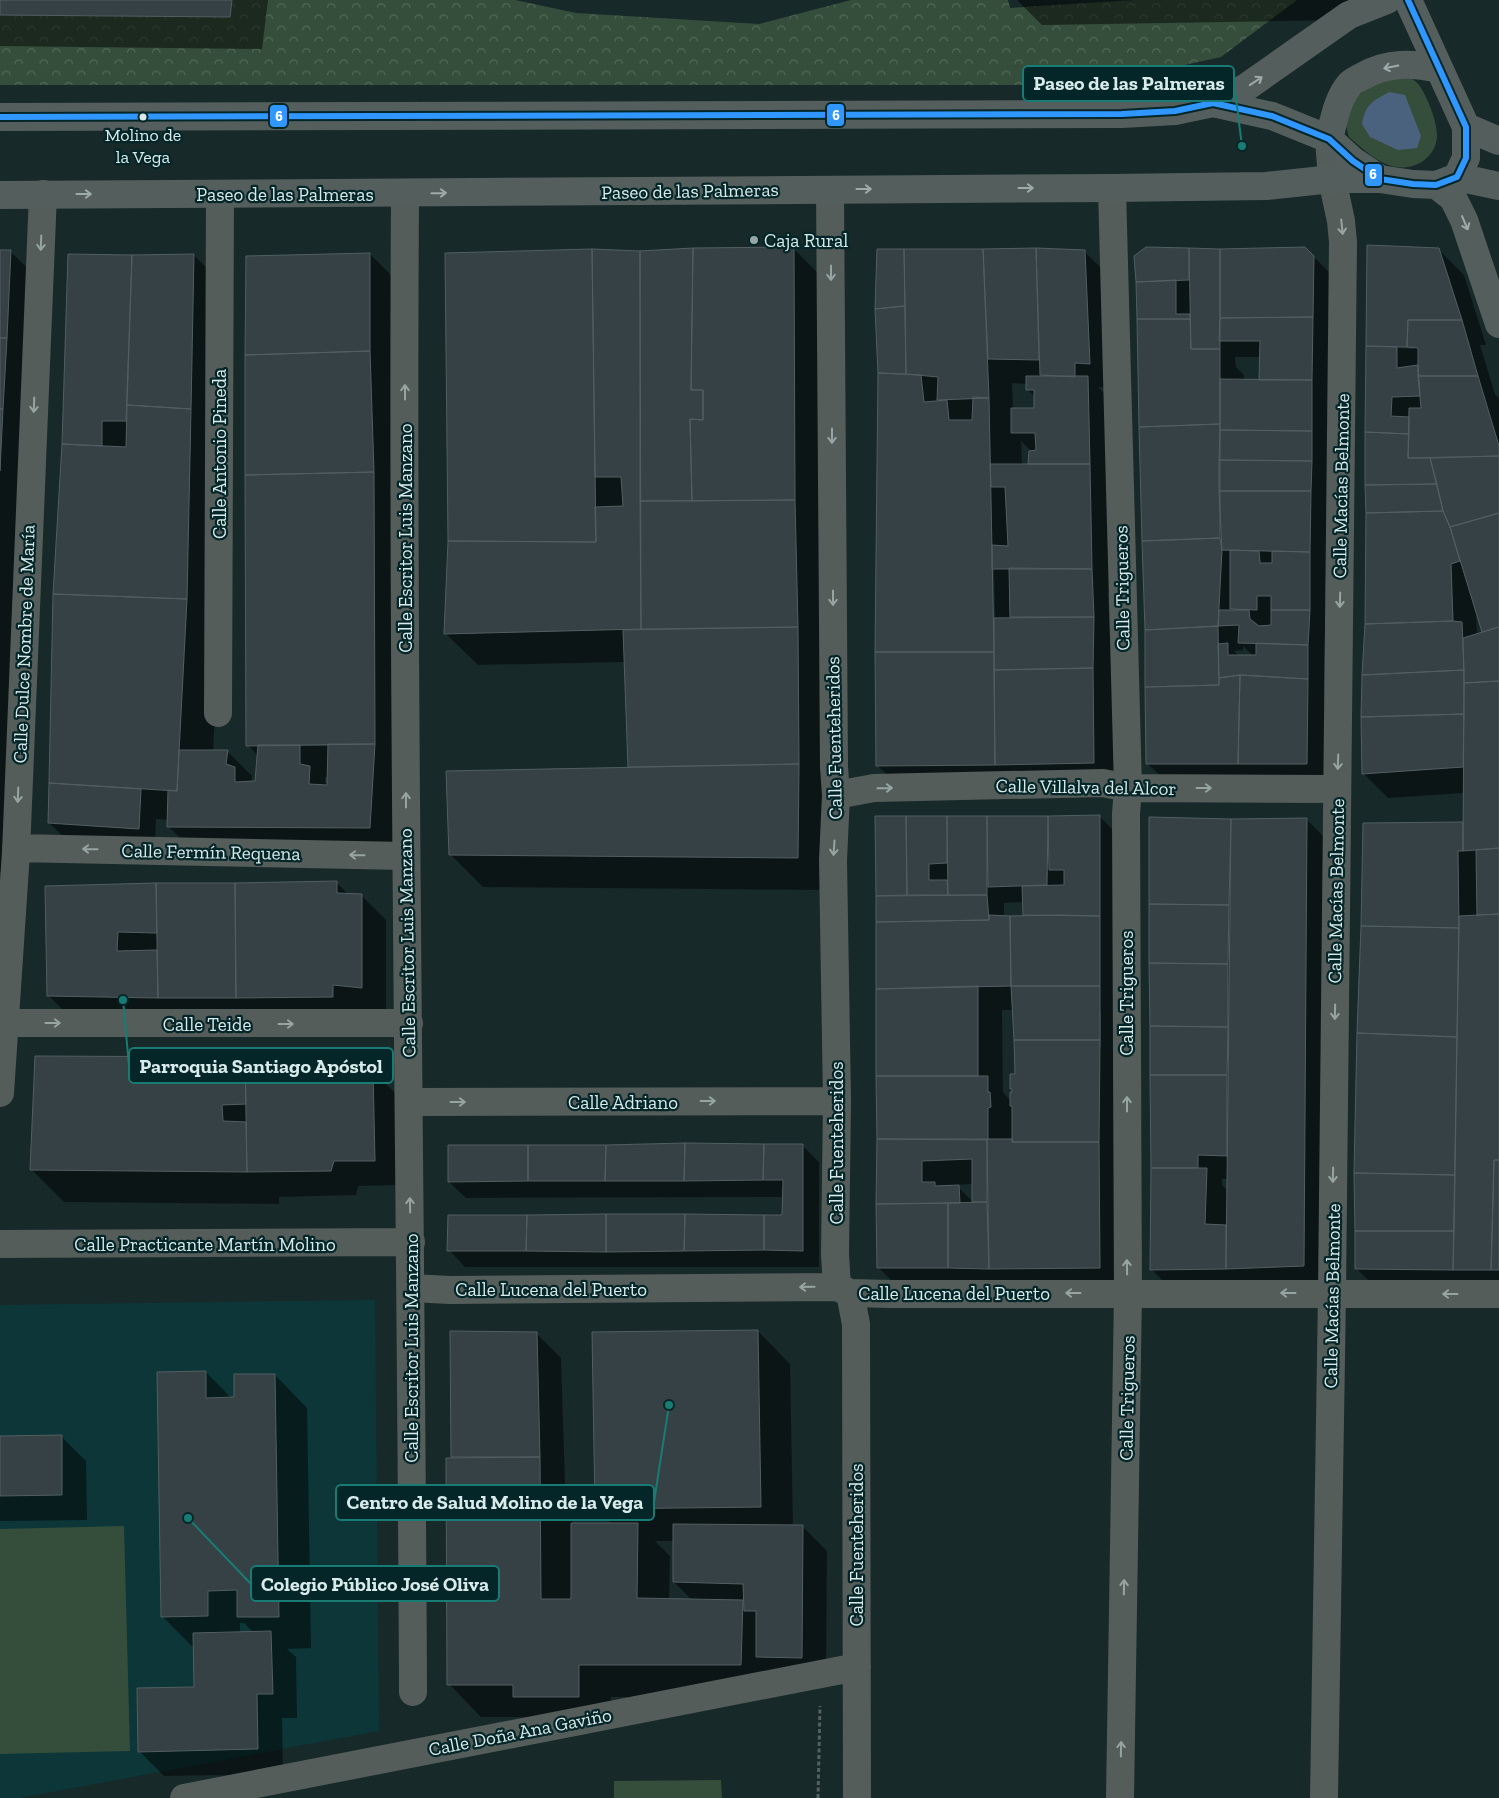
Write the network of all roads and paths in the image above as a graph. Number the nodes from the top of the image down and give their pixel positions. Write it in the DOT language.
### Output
graph roads {
  1 [pos="1385,0"];
  2 [pos="1408,0"];
  3 [pos="1440,69"];
  4 [pos="1213,103"];
  5 [pos="0,117"];
  6 [pos="1466,127"];
  7 [pos="1329,139"];
  8 [pos="1499,141"];
  9 [pos="1332,179"];
  10 [pos="1380,179"];
  11 [pos="1446,181"];
  12 [pos="1499,186"];
  13 [pos="1112,188"];
  14 [pos="830,190"];
  15 [pos="44,194"];
  16 [pos="220,194"];
  17 [pos="405,194"];
  18 [pos="0,195"];
  19 [pos="1499,324"];
  20 [pos="218,713"];
  21 [pos="1128,788"];
  22 [pos="1337,789"];
  23 [pos="836,795"];
  24 [pos="16,848"];
  25 [pos="406,856"];
  26 [pos="4,1023"];
  27 [pos="409,1023"];
  28 [pos="0,1093"];
  29 [pos="837,1101"];
  30 [pos="409,1102"];
  31 [pos="411,1242"];
  32 [pos="0,1244"];
  33 [pos="411,1288"];
  34 [pos="843,1290"];
  35 [pos="1128,1293"];
  36 [pos="1332,1294"];
  37 [pos="1499,1294"];
  38 [pos="857,1667"];
  39 [pos="820,1674"];
  40 [pos="412,1692"];
  41 [pos="184,1798"];
  42 [pos="818,1798"];
  43 [pos="857,1798"];
  44 [pos="1120,1798"];
  45 [pos="1324,1798"];
  4 -- 1 [label="main road, one-way"];
  2 -- 3 [label="main road"];
  3 -- 6 [label="main road"];
  3 -- 7 [label="main road, Calle Macías Belmonte, one-way"];
  4 -- 5 [label="main road, Paseo de las Palmeras"];
  4 -- 7 [label="main road, Paseo de las Palmeras"];
  6 -- 8 [label="main road"];
  6 -- 11 [label="main road"];
  7 -- 9 [label="street, Calle Macías Belmonte"];
  7 -- 10 [label="main road, Paseo de las Palmeras"];
  9 -- 10 [label="main road, Paseo de las Palmeras"];
  9 -- 13 [label="main road, Paseo de las Palmeras"];
  9 -- 22 [label="street, Calle Macías Belmonte, one-way"];
  10 -- 11 [label="main road, Paseo de las Palmeras"];
  11 -- 12 [label="main road, Paseo de las Palmeras"];
  11 -- 19 [label="main road, one-way"];
  14 -- 13 [label="main road, Paseo de las Palmeras, one-way"];
  13 -- 21 [label="street, Calle Trigueros"];
  17 -- 14 [label="main road, Paseo de las Palmeras, one-way"];
  14 -- 23 [label="street, Calle Fuenteheridos, one-way"];
  15 -- 16 [label="main road, Paseo de las Palmeras, one-way"];
  15 -- 18 [label="main road, Paseo de las Palmeras"];
  15 -- 24 [label="street, Calle Dulce Nombre de María, one-way"];
  16 -- 17 [label="main road, Paseo de las Palmeras"];
  16 -- 20 [label="street, Calle Antonio Pineda"];
  25 -- 17 [label="street, Calle Escritor Luis Manzano, one-way"];
  21 -- 22 [label="street, Calle Villalva del Alcor, one-way"];
  23 -- 21 [label="street, Calle Villalva del Alcor, one-way"];
  35 -- 21 [label="street, Calle Trigueros, one-way"];
  22 -- 36 [label="street, Calle Macías Belmonte, one-way"];
  23 -- 29 [label="street, Calle Fuenteheridos, one-way"];
  25 -- 24 [label="street, Calle Fermín Requena, one-way"];
  24 -- 26 [label="street, Calle Dulce Nombre de María"];
  25 -- 27 [label="street, Calle Escritor Luis Manzano"];
  26 -- 27 [label="street, Calle Teide, one-way"];
  26 -- 28 [label="street, Calle Dulce Nombre de María"];
  27 -- 30 [label="street, Calle Escritor Luis Manzano"];
  30 -- 29 [label="street, Calle Adriano, one-way"];
  29 -- 34 [label="street, Calle Fuenteheridos"];
  31 -- 30 [label="street, Calle Escritor Luis Manzano, one-way"];
  31 -- 32 [label="street, Calle Practicante Martín Molino"];
  31 -- 33 [label="street, Calle Escritor Luis Manzano"];
  34 -- 33 [label="street, Calle Lucena del Puerto, one-way"];
  33 -- 40 [label="street, Calle Escritor Luis Manzano"];
  35 -- 34 [label="street, Calle Lucena del Puerto, one-way"];
  34 -- 38 [label="street, Calle Fuenteheridos"];
  36 -- 35 [label="street, Calle Lucena del Puerto, one-way"];
  44 -- 35 [label="street, Calle Trigueros, one-way"];
  37 -- 36 [label="street, Calle Lucena del Puerto, one-way"];
  36 -- 45 [label="street, Calle Macías Belmonte"];
  38 -- 39 [label="street, Calle Doña Ana Gaviño"];
  38 -- 43 [label="street, Calle Fuenteheridos"];
  39 -- 41 [label="street, Calle Doña Ana Gaviño"];
  39 -- 42 [label="path"];
}
